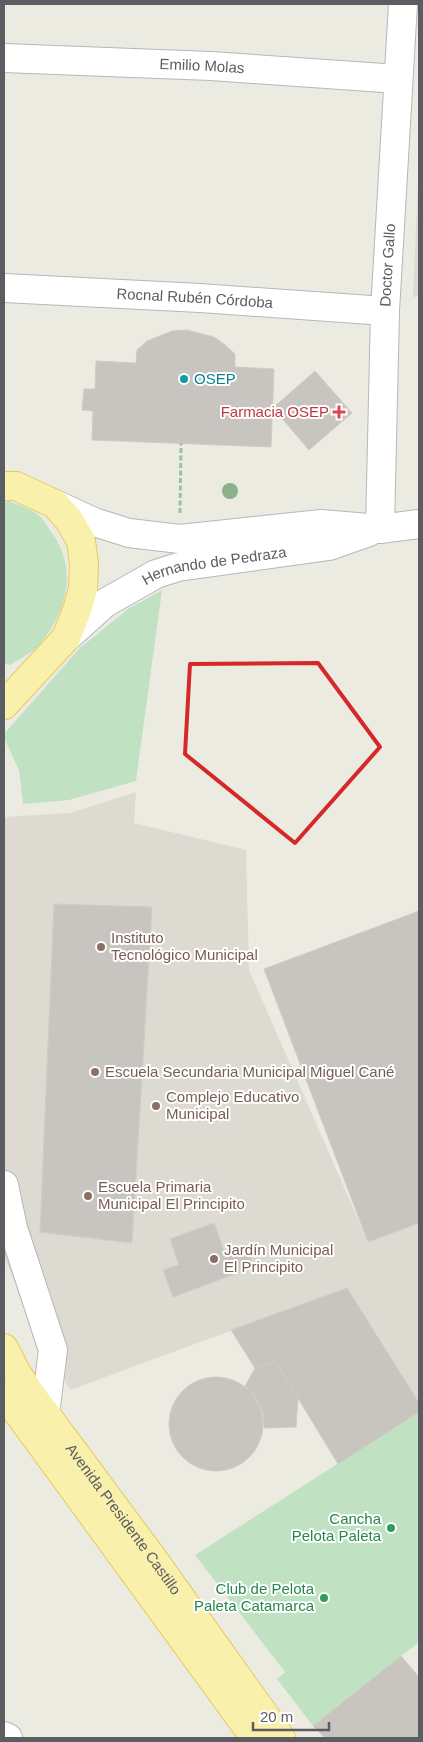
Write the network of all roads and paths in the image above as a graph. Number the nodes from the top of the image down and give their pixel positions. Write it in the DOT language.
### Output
graph roads {
  1 [pos="403,4"];
  2 [pos="4,58"];
  3 [pos="398,79"];
  4 [pos="4,288"];
  5 [pos="385,311"];
  6 [pos="181,444"];
  7 [pos="8,483"];
  8 [pos="55,504"];
  9 [pos="419,524"];
  10 [pos="380,529"];
  11 [pos="180,539"];
  12 [pos="66,638"];
  13 [pos="37,668"];
  14 [pos="4,677"];
  15 [pos="4,705"];
  16 [pos="4,1185"];
  17 [pos="13,1228"];
  18 [pos="4,1261"];
  19 [pos="4,1348"];
  20 [pos="4,1396"];
  21 [pos="45,1414"];
  22 [pos="4,1736"];
  23 [pos="8,1738"];
  24 [pos="256,1738"];
  25 [pos="281,1738"];
  1 -- 3 [label="street, Doctor Gallo"];
  2 -- 3 [label="street, Emilio Molas"];
  3 -- 5 [label="street, Doctor Gallo"];
  4 -- 5 [label="street, Rocnal Rubén Córdoba"];
  5 -- 10 [label="street, Doctor Gallo"];
  6 -- 11 [label="path"];
  7 -- 8 [label="main road"];
  8 -- 11 [label="street, Hernando de Pedraza"];
  8 -- 12 [label="main road"];
  9 -- 10 [label="street, Hernando de Pedraza"];
  10 -- 11 [label="street, Hernando de Pedraza"];
  10 -- 12 [label="street, Hernando de Pedraza"];
  12 -- 13 [label="main road"];
  13 -- 14 [label="main road"];
  13 -- 15 [label="main road"];
  16 -- 17 [label="street"];
  17 -- 18 [label="street"];
  17 -- 21 [label="street"];
  19 -- 21 [label="main road, Avenida Presidente Castillo"];
  20 -- 24 [label="main road, Avenida Presidente Castillo"];
  21 -- 25 [label="main road, Avenida Presidente Castillo"];
  22 -- 23 [label="street"];
}
